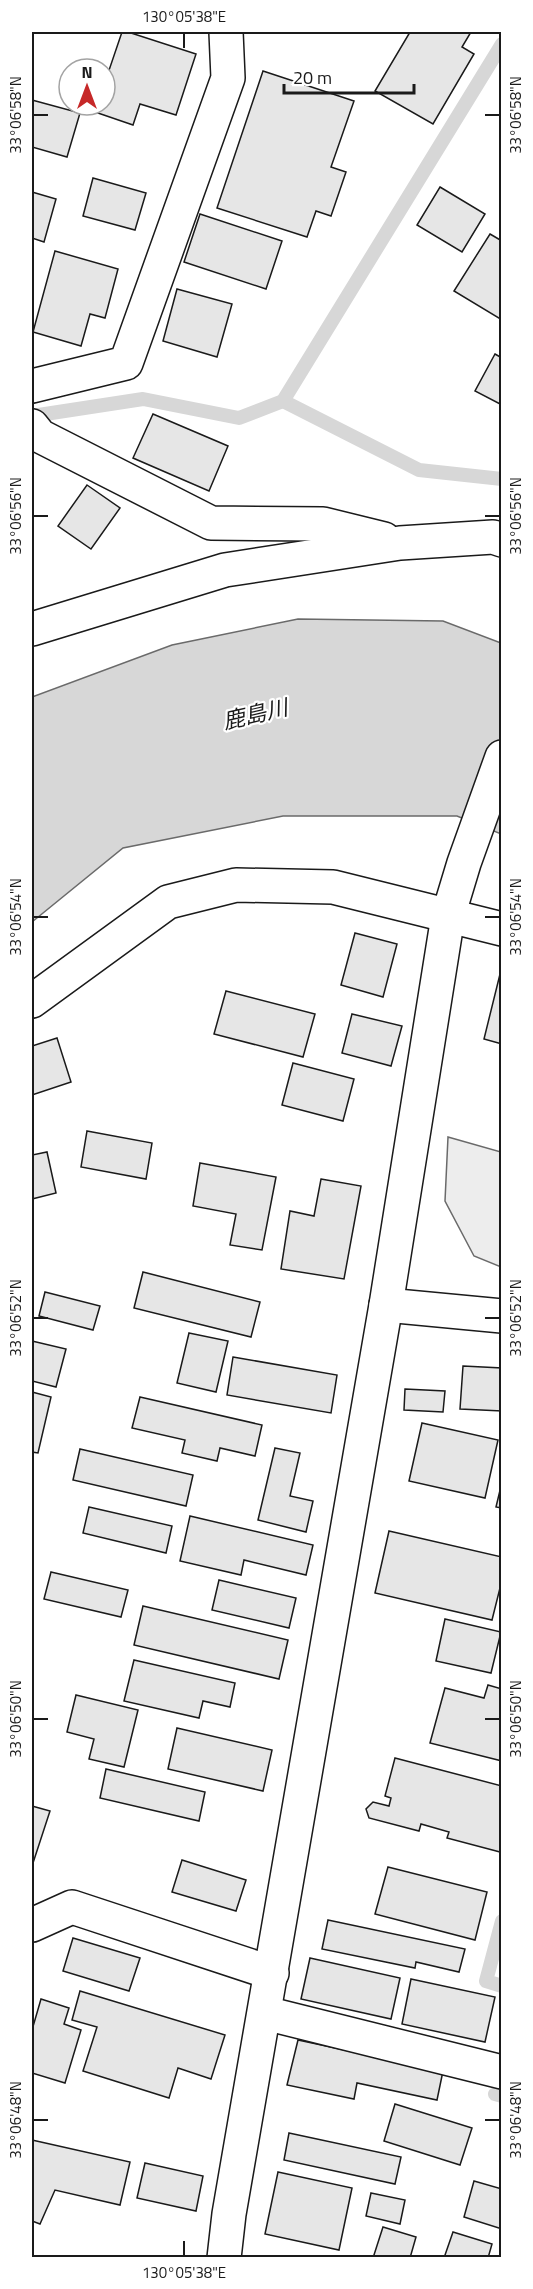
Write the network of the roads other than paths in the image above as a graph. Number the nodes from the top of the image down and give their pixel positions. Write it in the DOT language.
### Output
graph roads {
  1 [pos="226,32"];
  2 [pos="32,386"];
  3 [pos="36,431"];
  4 [pos="501,540"];
  5 [pos="400,543"];
  6 [pos="32,629"];
  7 [pos="501,757"];
  8 [pos="448,916"];
  9 [pos="501,929"];
  10 [pos="32,1001"];
  11 [pos="386,1305"];
  12 [pos="501,1316"];
  13 [pos="32,1925"];
  14 [pos="272,1973"];
  15 [pos="265,2013"];
  16 [pos="501,2072"];
  17 [pos="224,2258"];
  1 -- 2 [label="street"];
  3 -- 5 [label="street"];
  4 -- 5 [label="street"];
  5 -- 6 [label="street"];
  7 -- 8 [label="street"];
  8 -- 9 [label="street"];
  8 -- 10 [label="street"];
  8 -- 11 [label="street"];
  11 -- 12 [label="street"];
  11 -- 14 [label="street"];
  13 -- 14 [label="street"];
  14 -- 15 [label="street"];
  15 -- 16 [label="street"];
  15 -- 17 [label="street"];
}
